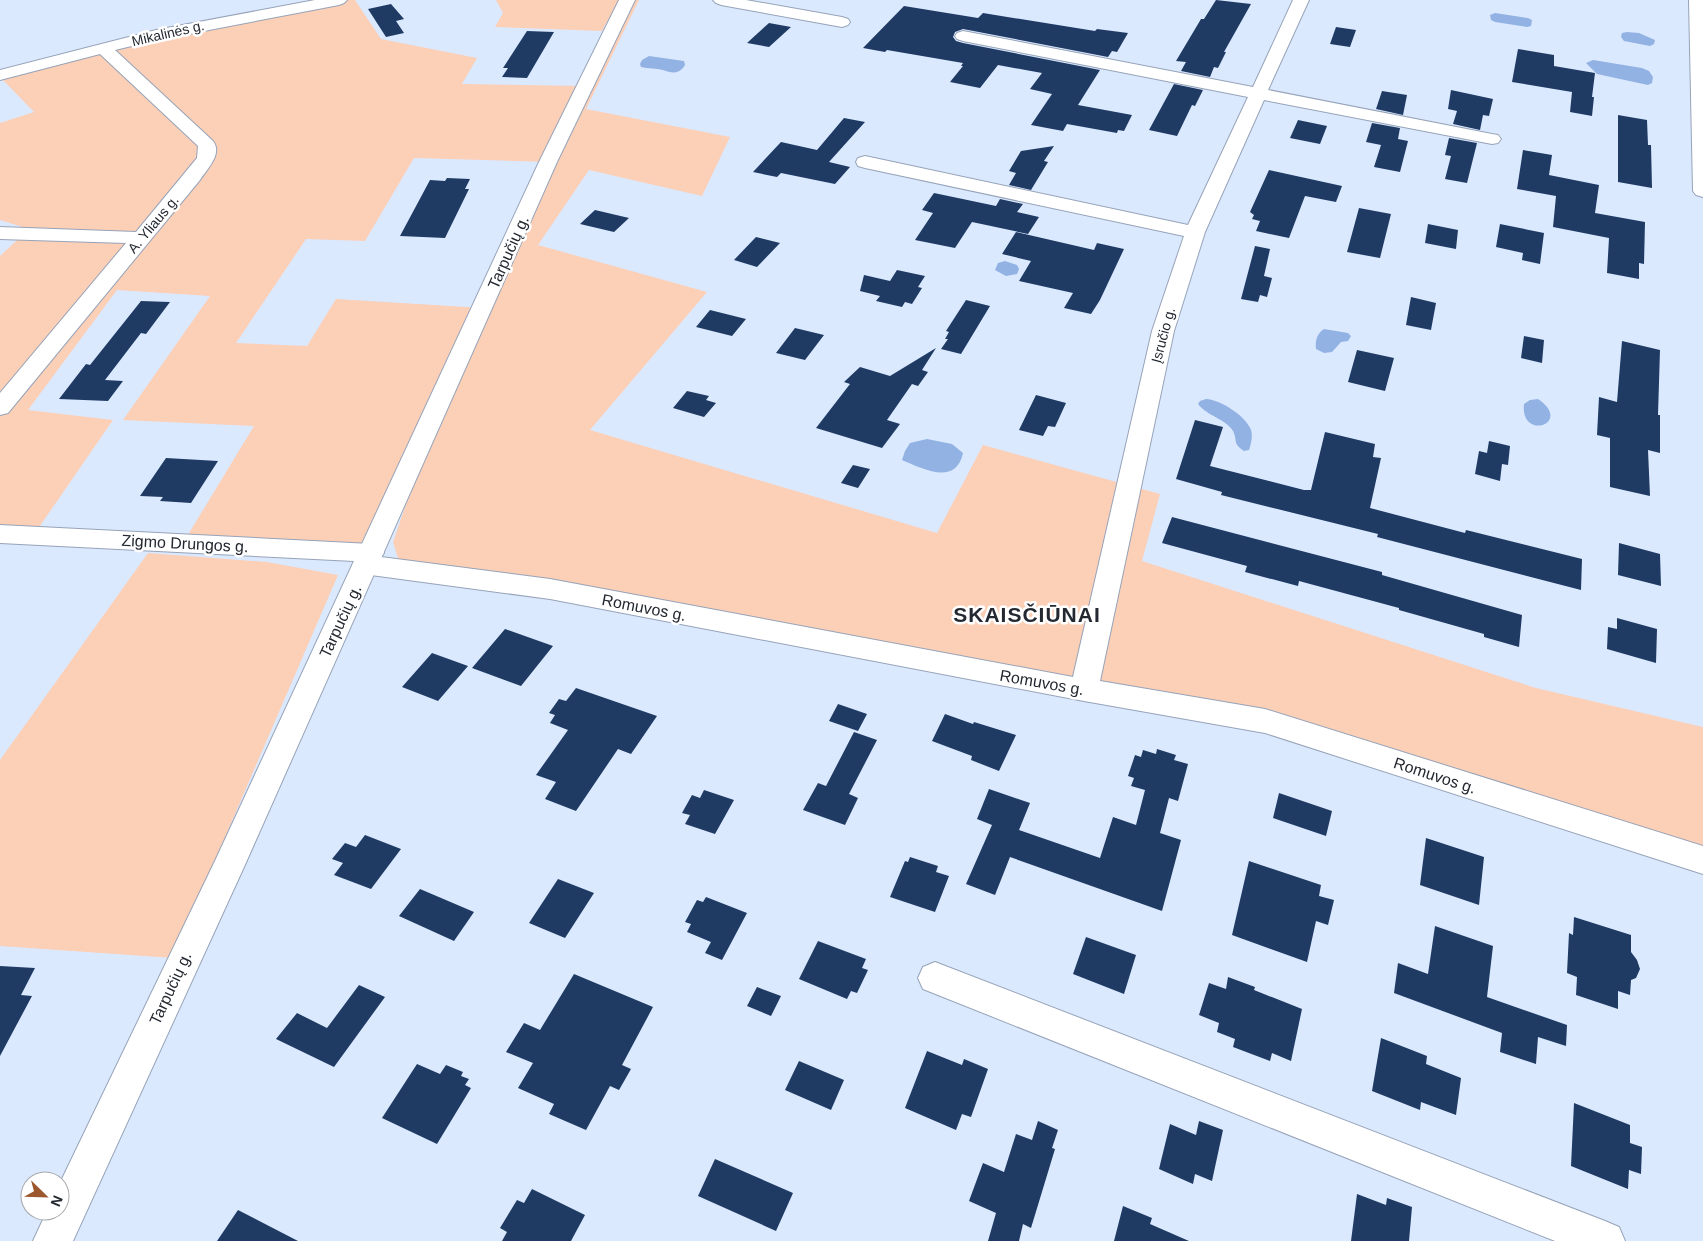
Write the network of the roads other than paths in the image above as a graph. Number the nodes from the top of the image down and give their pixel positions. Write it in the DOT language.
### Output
graph roads {
  1 [pos="339,0"];
  2 [pos="627,0"];
  3 [pos="721,0"];
  4 [pos="1301,0"];
  5 [pos="1697,0"];
  6 [pos="842,22"];
  7 [pos="963,36"];
  8 [pos="102,48"];
  9 [pos="1701,73"];
  10 [pos="0,76"];
  11 [pos="1257,93"];
  12 [pos="1492,139"];
  13 [pos="865,162"];
  14 [pos="1703,191"];
  15 [pos="1195,232"];
  16 [pos="0,233"];
  17 [pos="141,238"];
  18 [pos="0,408"];
  19 [pos="0,534"];
  20 [pos="368,559"];
  21 [pos="1084,690"];
  22 [pos="1703,860"];
  23 [pos="935,978"];
  24 [pos="53,1241"];
  25 [pos="1605,1241"];
  1 -- 8 [label="street, Mikalinės g."];
  2 -- 20 [label="street, Tarpučių g."];
  3 -- 6 [label="street"];
  4 -- 11 [label="street, Įsručio g."];
  5 -- 9 [label="street"];
  7 -- 11 [label="street"];
  8 -- 10 [label="street, Mikalinės g."];
  8 -- 17 [label="street, A. Yliaus g."];
  9 -- 14 [label="street"];
  11 -- 12 [label="street"];
  11 -- 15 [label="street, Įsručio g."];
  13 -- 15 [label="street"];
  15 -- 21 [label="street, Įsručio g."];
  16 -- 17 [label="street"];
  17 -- 18 [label="street, A. Yliaus g."];
  19 -- 20 [label="street, Zigmo Drungos g."];
  20 -- 21 [label="street, Romuvos g."];
  20 -- 24 [label="street, Tarpučių g."];
  21 -- 22 [label="street, Romuvos g."];
  23 -- 25 [label="street"];
}
